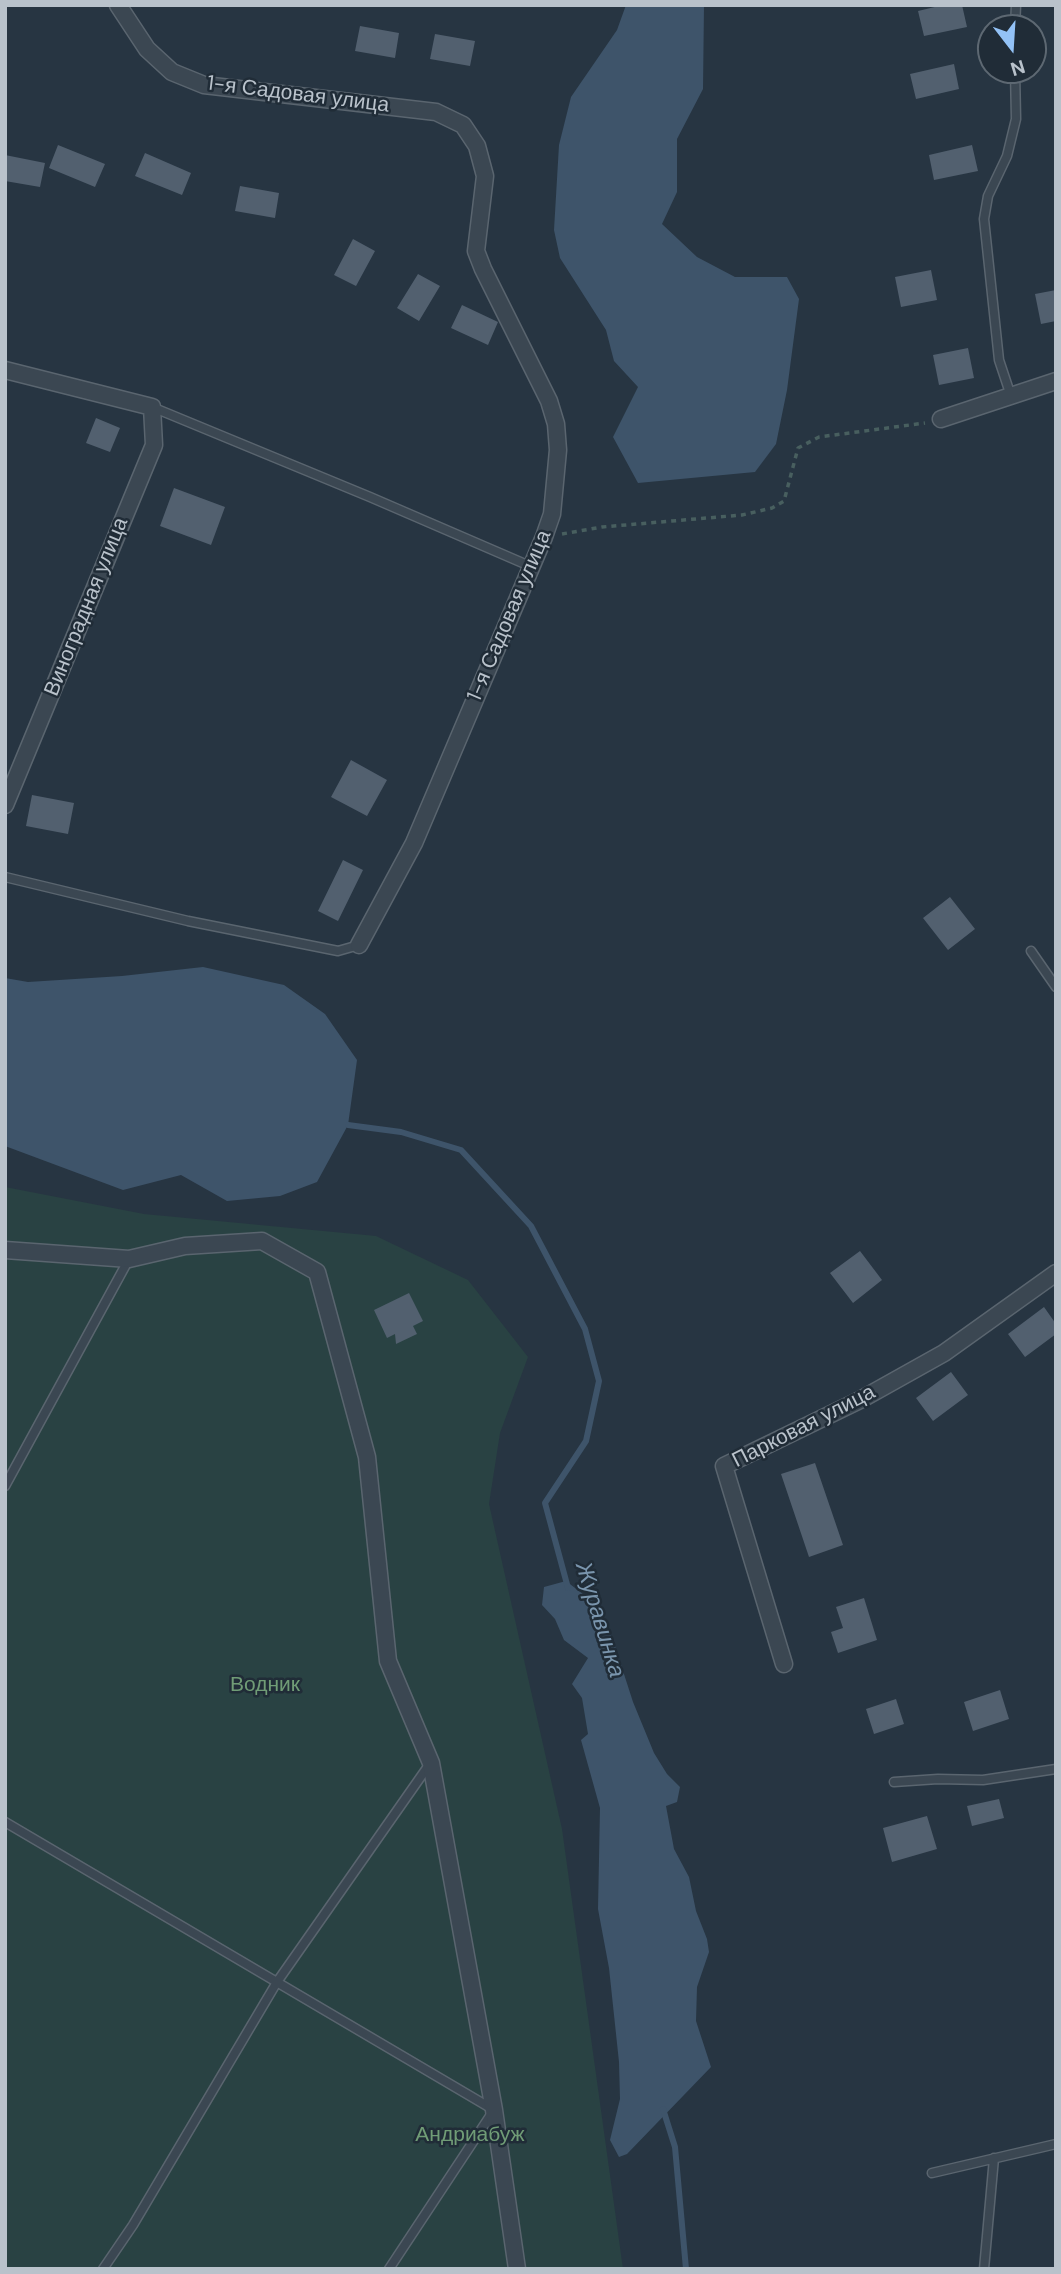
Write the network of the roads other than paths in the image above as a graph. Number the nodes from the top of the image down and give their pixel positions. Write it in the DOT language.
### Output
graph roads {
  1 [pos="118,5"];
  2 [pos="1016,84"];
  3 [pos="5,370"];
  4 [pos="1056,381"];
  5 [pos="1011,396"];
  6 [pos="152,407"];
  7 [pos="941,419"];
  8 [pos="532,567"];
  9 [pos="5,805"];
  10 [pos="5,877"];
  11 [pos="359,945"];
  12 [pos="1031,951"];
  13 [pos="1056,987"];
  14 [pos="5,1250"];
  15 [pos="129,1259"];
  16 [pos="1056,1273"];
  17 [pos="5,1486"];
  18 [pos="784,1664"];
  19 [pos="431,1763"];
  20 [pos="1056,1769"];
  21 [pos="894,1782"];
  22 [pos="5,1822"];
  23 [pos="277,1982"];
  24 [pos="494,2110"];
  25 [pos="1056,2144"];
  26 [pos="994,2158"];
  27 [pos="932,2173"];
  28 [pos="103,2269"];
  29 [pos="389,2269"];
  30 [pos="517,2269"];
  31 [pos="984,2269"];
  1 -- 8 [label="street, 1-я Садовая улица"];
  2 -- 5 [label="lane"];
  3 -- 6 [label="street"];
  4 -- 5 [label="street"];
  5 -- 7 [label="street"];
  6 -- 8 [label="lane"];
  6 -- 9 [label="street, Виноградная улица"];
  8 -- 11 [label="street, 1-я Садовая улица"];
  10 -- 11 [label="lane"];
  12 -- 13 [label="lane"];
  14 -- 15 [label="street"];
  15 -- 17 [label="lane"];
  15 -- 19 [label="street"];
  16 -- 18 [label="street, Парковая улица"];
  19 -- 23 [label="lane"];
  19 -- 24 [label="street"];
  20 -- 21 [label="lane"];
  22 -- 23 [label="lane"];
  23 -- 24 [label="lane"];
  23 -- 28 [label="lane"];
  24 -- 29 [label="lane"];
  24 -- 30 [label="street"];
  25 -- 26 [label="lane"];
  26 -- 27 [label="lane"];
  26 -- 31 [label="lane"];
}
